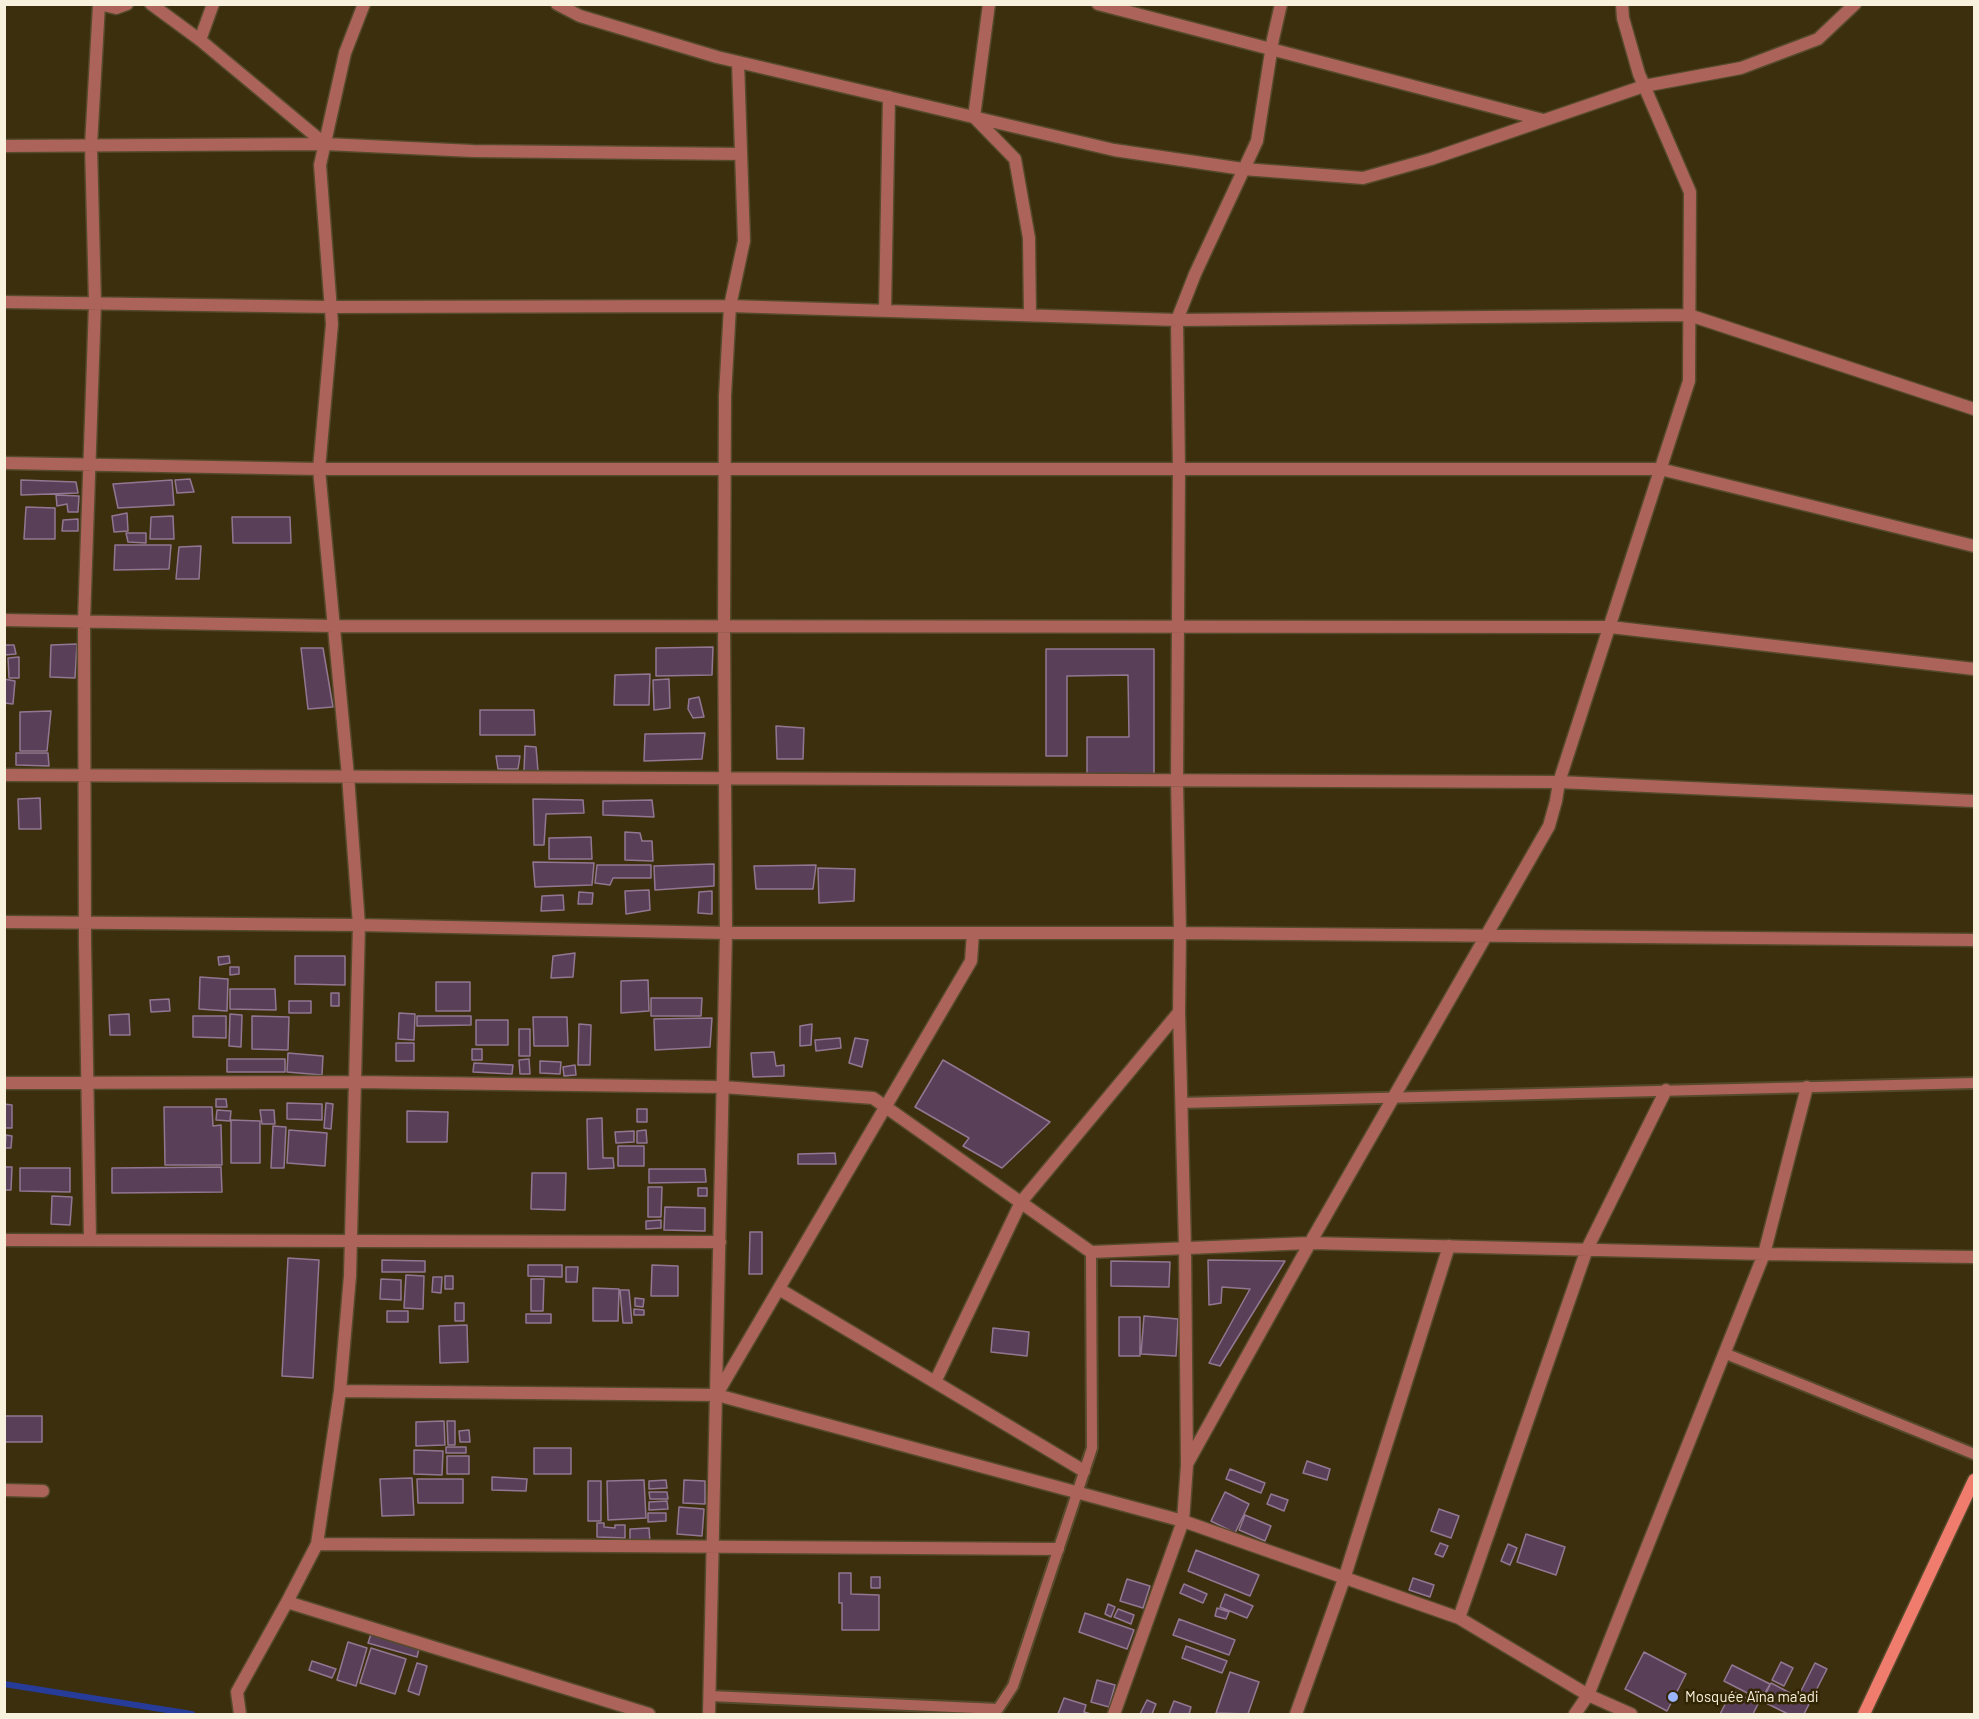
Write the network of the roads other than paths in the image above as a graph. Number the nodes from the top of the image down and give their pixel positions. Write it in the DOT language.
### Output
graph roads {
  1 [pos="127,4"];
  2 [pos="151,4"];
  3 [pos="213,4"];
  4 [pos="364,4"];
  5 [pos="557,4"];
  6 [pos="989,4"];
  7 [pos="1098,4"];
  8 [pos="1281,4"];
  9 [pos="1622,4"];
  10 [pos="1855,4"];
  11 [pos="99,5"];
  12 [pos="200,40"];
  13 [pos="1272,50"];
  14 [pos="738,62"];
  15 [pos="1644,86"];
  16 [pos="889,97"];
  17 [pos="974,117"];
  18 [pos="1543,120"];
  19 [pos="325,144"];
  20 [pos="4,146"];
  21 [pos="91,146"];
  22 [pos="741,154"];
  23 [pos="1243,169"];
  24 [pos="4,302"];
  25 [pos="95,303"];
  26 [pos="730,306"];
  27 [pos="331,307"];
  28 [pos="885,311"];
  29 [pos="1030,315"];
  30 [pos="1689,315"];
  31 [pos="1177,320"];
  32 [pos="1974,409"];
  33 [pos="4,463"];
  34 [pos="90,465"];
  35 [pos="319,469"];
  36 [pos="725,469"];
  37 [pos="1179,469"];
  38 [pos="1660,469"];
  39 [pos="1974,546"];
  40 [pos="4,620"];
  41 [pos="84,621"];
  42 [pos="334,626"];
  43 [pos="724,626"];
  44 [pos="1178,626"];
  45 [pos="1610,627"];
  46 [pos="1974,669"];
  47 [pos="4,775"];
  48 [pos="85,775"];
  49 [pos="348,776"];
  50 [pos="724,778"];
  51 [pos="1177,780"];
  52 [pos="1559,782"];
  53 [pos="1974,801"];
  54 [pos="4,922"];
  55 [pos="85,922"];
  56 [pos="359,925"];
  57 [pos="726,933"];
  58 [pos="973,933"];
  59 [pos="1180,933"];
  60 [pos="1487,935"];
  61 [pos="1974,939"];
  62 [pos="1179,1012"];
  63 [pos="355,1082"];
  64 [pos="4,1083"];
  65 [pos="87,1083"];
  66 [pos="1974,1083"];
  67 [pos="723,1087"];
  68 [pos="1807,1087"];
  69 [pos="1666,1090"];
  70 [pos="1396,1096"];
  71 [pos="1181,1103"];
  72 [pos="886,1107"];
  73 [pos="1021,1202"];
  74 [pos="4,1240"];
  75 [pos="90,1240"];
  76 [pos="351,1241"];
  77 [pos="720,1242"];
  78 [pos="1310,1244"];
  79 [pos="1449,1246"];
  80 [pos="1185,1247"];
  81 [pos="1587,1249"];
  82 [pos="1091,1252"];
  83 [pos="1764,1254"];
  84 [pos="1974,1257"];
  85 [pos="779,1289"];
  86 [pos="1724,1353"];
  87 [pos="935,1382"];
  88 [pos="340,1391"];
  89 [pos="717,1395"];
  90 [pos="1974,1454"];
  91 [pos="1187,1465"];
  92 [pos="1084,1471"];
  93 [pos="1974,1480"];
  94 [pos="4,1490"];
  95 [pos="43,1491"];
  96 [pos="1077,1493"];
  97 [pos="1183,1521"];
  98 [pos="317,1544"];
  99 [pos="713,1546"];
  100 [pos="1059,1549"];
  101 [pos="1344,1579"];
  102 [pos="287,1602"];
  103 [pos="1459,1618"];
  104 [pos="1588,1695"];
  105 [pos="710,1696"];
  106 [pos="240,1714"];
  107 [pos="650,1714"];
  108 [pos="709,1714"];
  109 [pos="1114,1714"];
  110 [pos="1296,1714"];
  111 [pos="1575,1714"];
  112 [pos="1631,1714"];
  113 [pos="1864,1714"];
  1 -- 11 [label="street"];
  2 -- 12 [label="street"];
  3 -- 12 [label="street"];
  4 -- 19 [label="street"];
  5 -- 14 [label="street"];
  6 -- 17 [label="street"];
  7 -- 13 [label="street"];
  8 -- 13 [label="street"];
  9 -- 15 [label="street"];
  10 -- 15 [label="street"];
  11 -- 21 [label="street"];
  12 -- 19 [label="street"];
  13 -- 18 [label="street"];
  13 -- 23 [label="street"];
  14 -- 16 [label="street"];
  14 -- 22 [label="street"];
  15 -- 18 [label="street"];
  15 -- 30 [label="street"];
  16 -- 17 [label="street"];
  16 -- 28 [label="street"];
  17 -- 23 [label="street"];
  17 -- 29 [label="street"];
  18 -- 23 [label="street"];
  19 -- 21 [label="street"];
  19 -- 22 [label="street"];
  19 -- 27 [label="street"];
  20 -- 21 [label="street"];
  21 -- 25 [label="street"];
  22 -- 26 [label="street"];
  23 -- 31 [label="street"];
  24 -- 25 [label="street"];
  25 -- 27 [label="street"];
  25 -- 34 [label="street"];
  26 -- 27 [label="street"];
  26 -- 28 [label="street"];
  26 -- 36 [label="street"];
  27 -- 35 [label="street"];
  28 -- 29 [label="street"];
  29 -- 31 [label="street"];
  30 -- 31 [label="street"];
  30 -- 32 [label="street"];
  30 -- 38 [label="street"];
  31 -- 37 [label="street"];
  33 -- 34 [label="street"];
  34 -- 35 [label="street"];
  34 -- 41 [label="street"];
  35 -- 36 [label="street"];
  35 -- 42 [label="street"];
  36 -- 37 [label="street"];
  36 -- 43 [label="street"];
  37 -- 38 [label="street"];
  37 -- 44 [label="street"];
  38 -- 39 [label="street"];
  38 -- 45 [label="street"];
  40 -- 41 [label="street"];
  41 -- 42 [label="street"];
  41 -- 48 [label="street"];
  42 -- 43 [label="street"];
  42 -- 49 [label="street"];
  43 -- 44 [label="street"];
  43 -- 50 [label="street"];
  44 -- 45 [label="street"];
  44 -- 51 [label="street"];
  45 -- 46 [label="street"];
  45 -- 52 [label="street"];
  47 -- 48 [label="street"];
  48 -- 49 [label="street"];
  48 -- 55 [label="street"];
  49 -- 50 [label="street"];
  49 -- 56 [label="street"];
  50 -- 51 [label="street"];
  50 -- 57 [label="street"];
  51 -- 52 [label="street"];
  51 -- 59 [label="street"];
  52 -- 53 [label="street"];
  52 -- 60 [label="street"];
  54 -- 55 [label="street"];
  55 -- 56 [label="street"];
  55 -- 65 [label="street"];
  56 -- 57 [label="street"];
  56 -- 63 [label="street"];
  57 -- 58 [label="street"];
  57 -- 67 [label="street"];
  58 -- 59 [label="street"];
  58 -- 72 [label="street"];
  59 -- 60 [label="street"];
  59 -- 62 [label="street"];
  60 -- 61 [label="street"];
  60 -- 70 [label="street"];
  62 -- 71 [label="street"];
  62 -- 73 [label="street"];
  63 -- 65 [label="street"];
  63 -- 67 [label="street"];
  63 -- 76 [label="street"];
  64 -- 65 [label="street"];
  65 -- 75 [label="street"];
  66 -- 68 [label="lane"];
  67 -- 72 [label="street"];
  67 -- 77 [label="street"];
  68 -- 69 [label="lane"];
  68 -- 83 [label="street"];
  69 -- 70 [label="lane"];
  69 -- 81 [label="street"];
  70 -- 71 [label="lane"];
  70 -- 78 [label="street"];
  71 -- 80 [label="street"];
  72 -- 73 [label="street"];
  72 -- 85 [label="street"];
  73 -- 82 [label="street"];
  73 -- 87 [label="street"];
  74 -- 75 [label="street"];
  75 -- 76 [label="street"];
  76 -- 77 [label="street"];
  76 -- 88 [label="street"];
  77 -- 89 [label="street"];
  78 -- 79 [label="street"];
  78 -- 80 [label="street"];
  78 -- 91 [label="street"];
  79 -- 81 [label="street"];
  79 -- 101 [label="street"];
  80 -- 82 [label="street"];
  80 -- 91 [label="street"];
  81 -- 83 [label="street"];
  81 -- 103 [label="street"];
  82 -- 92 [label="lane"];
  83 -- 84 [label="street"];
  83 -- 86 [label="street"];
  85 -- 87 [label="street"];
  85 -- 89 [label="street"];
  86 -- 90 [label="lane"];
  86 -- 104 [label="street"];
  87 -- 92 [label="street"];
  88 -- 89 [label="street"];
  88 -- 98 [label="street"];
  89 -- 96 [label="street"];
  89 -- 99 [label="street"];
  91 -- 97 [label="street"];
  92 -- 96 [label="lane"];
  93 -- 113 [label="street"];
  94 -- 95 [label="street"];
  96 -- 97 [label="street"];
  96 -- 100 [label="lane"];
  97 -- 101 [label="street"];
  97 -- 109 [label="street"];
  98 -- 99 [label="street"];
  98 -- 102 [label="street"];
  99 -- 100 [label="street"];
  99 -- 105 [label="street"];
  100 -- 105 [label="lane"];
  101 -- 103 [label="street"];
  101 -- 110 [label="street"];
  102 -- 106 [label="street"];
  102 -- 107 [label="street"];
  103 -- 104 [label="street"];
  104 -- 111 [label="street"];
  104 -- 112 [label="street"];
  105 -- 108 [label="street"];
}
